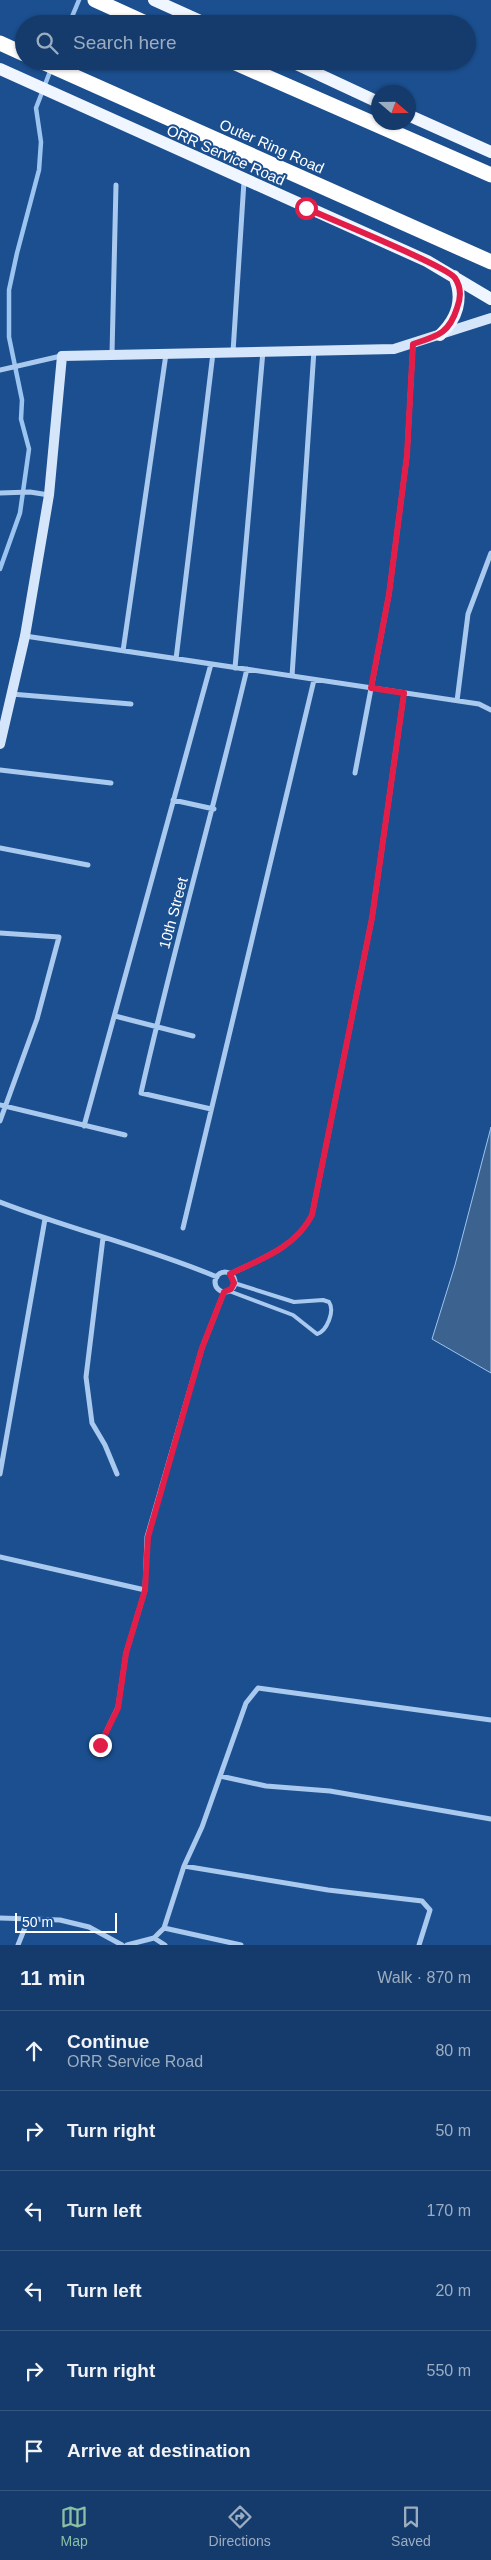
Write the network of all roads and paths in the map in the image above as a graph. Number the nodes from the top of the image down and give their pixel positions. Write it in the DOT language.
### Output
graph roads {
  1 [pos="154,0"];
  2 [pos="101,2"];
  3 [pos="129,15"];
  4 [pos="187,15"];
  5 [pos="0,43"];
  6 [pos="15,50"];
  7 [pos="0,69"];
  8 [pos="60,70"];
  9 [pos="252,70"];
  10 [pos="309,70"];
  11 [pos="371,99"];
  12 [pos="416,119"];
  13 [pos="491,152"];
  14 [pos="491,175"];
  15 [pos="244,181"];
  16 [pos="116,184"];
  17 [pos="491,262"];
  18 [pos="454,276"];
  19 [pos="491,299"];
  20 [pos="491,318"];
  21 [pos="440,335"];
  22 [pos="413,344"];
  23 [pos="314,349"];
  24 [pos="262,351"];
  25 [pos="214,352"];
  26 [pos="233,352"];
  27 [pos="112,354"];
  28 [pos="166,354"];
  29 [pos="62,356"];
  30 [pos="0,370"];
  31 [pos="0,494"];
  32 [pos="49,496"];
  33 [pos="491,553"];
  34 [pos="25,636"];
  35 [pos="123,651"];
  36 [pos="176,659"];
  37 [pos="211,664"];
  38 [pos="234,668"];
  39 [pos="247,670"];
  40 [pos="292,676"];
  41 [pos="314,680"];
  42 [pos="371,688"];
  43 [pos="404,693"];
  44 [pos="11,694"];
  45 [pos="458,701"];
  46 [pos="131,704"];
  47 [pos="491,710"];
  48 [pos="0,742"];
  49 [pos="0,770"];
  50 [pos="355,773"];
  51 [pos="111,784"];
  52 [pos="172,800"];
  53 [pos="214,809"];
  54 [pos="0,848"];
  55 [pos="88,865"];
  56 [pos="0,933"];
  57 [pos="115,1016"];
  58 [pos="156,1028"];
  59 [pos="193,1036"];
  60 [pos="2,1105"];
  61 [pos="211,1109"];
  62 [pos="0,1121"];
  63 [pos="84,1126"];
  64 [pos="125,1135"];
  65 [pos="0,1202"];
  66 [pos="45,1219"];
  67 [pos="182,1228"];
  68 [pos="104,1238"];
  69 [pos="230,1274"];
  70 [pos="217,1277"];
  71 [pos="234,1283"];
  72 [pos="226,1291"];
  73 [pos="0,1474"];
  74 [pos="117,1474"];
  75 [pos="0,1557"];
  76 [pos="145,1590"];
  77 [pos="491,1720"];
  78 [pos="100,1745"];
  79 [pos="220,1776"];
  80 [pos="491,1818"];
  81 [pos="184,1866"];
  82 [pos="0,1918"];
  83 [pos="28,1920"];
  84 [pos="164,1928"];
  85 [pos="154,1938"];
  86 [pos="18,1945"];
  87 [pos="122,1945"];
  88 [pos="127,1945"];
  89 [pos="165,1945"];
  90 [pos="241,1945"];
  91 [pos="419,1945"];
  1 -- 4 [label="main road"];
  2 -- 3 [label="highway"];
  5 -- 6 [label="highway"];
  7 -- 15 [label="main road, ORR Service Road"];
  8 -- 17 [label="highway, Outer Ring Road"];
  9 -- 14 [label="highway"];
  10 -- 11 [label="main road"];
  12 -- 13 [label="main road"];
  15 -- 18 [label="main road, ORR Service Road"];
  15 -- 26 [label="street"];
  16 -- 27 [label="street"];
  18 -- 19 [label="main road, ORR Service Road"];
  18 -- 21 [label="main road"];
  20 -- 21 [label="street"];
  21 -- 22 [label="street"];
  22 -- 23 [label="street"];
  22 -- 42 [label="street"];
  23 -- 24 [label="street"];
  23 -- 40 [label="street"];
  24 -- 26 [label="street"];
  24 -- 38 [label="street"];
  25 -- 26 [label="street"];
  25 -- 28 [label="street"];
  25 -- 36 [label="street"];
  27 -- 28 [label="street"];
  27 -- 29 [label="street"];
  28 -- 35 [label="street"];
  29 -- 30 [label="street"];
  29 -- 32 [label="street"];
  31 -- 32 [label="street"];
  32 -- 34 [label="street"];
  33 -- 45 [label="street"];
  34 -- 35 [label="street"];
  34 -- 44 [label="street"];
  35 -- 36 [label="street"];
  36 -- 37 [label="street"];
  37 -- 38 [label="street"];
  37 -- 52 [label="street"];
  38 -- 39 [label="street"];
  39 -- 40 [label="street"];
  39 -- 53 [label="street, 10th Street"];
  40 -- 41 [label="street"];
  41 -- 42 [label="street"];
  41 -- 61 [label="street"];
  42 -- 43 [label="street"];
  42 -- 50 [label="street"];
  43 -- 45 [label="street"];
  43 -- 69 [label="street"];
  44 -- 46 [label="street"];
  44 -- 48 [label="street"];
  45 -- 47 [label="street"];
  49 -- 51 [label="street"];
  52 -- 53 [label="street"];
  52 -- 57 [label="street"];
  53 -- 58 [label="street, 10th Street"];
  54 -- 55 [label="street"];
  56 -- 60 [label="street"];
  57 -- 58 [label="street"];
  57 -- 63 [label="street"];
  58 -- 59 [label="street"];
  58 -- 61 [label="street, 10th Street"];
  60 -- 62 [label="street"];
  60 -- 63 [label="street"];
  61 -- 67 [label="street"];
  63 -- 64 [label="street"];
  65 -- 66 [label="street"];
  66 -- 68 [label="street"];
  66 -- 73 [label="street"];
  68 -- 70 [label="street"];
  68 -- 74 [label="street"];
  69 -- 70 [label="street"];
  69 -- 71 [label="street"];
  70 -- 72 [label="street"];
  71 -- 72 [label="street"];
  71 -- 72 [label="lane"];
  72 -- 76 [label="street"];
  75 -- 76 [label="street"];
  76 -- 78 [label="street"];
  77 -- 79 [label="street"];
  79 -- 80 [label="street"];
  79 -- 81 [label="street"];
  81 -- 84 [label="street"];
  81 -- 91 [label="street"];
  82 -- 83 [label="street"];
  83 -- 86 [label="street"];
  83 -- 87 [label="street"];
  84 -- 85 [label="street"];
  84 -- 90 [label="street"];
  85 -- 88 [label="street"];
  85 -- 89 [label="street"];
}
